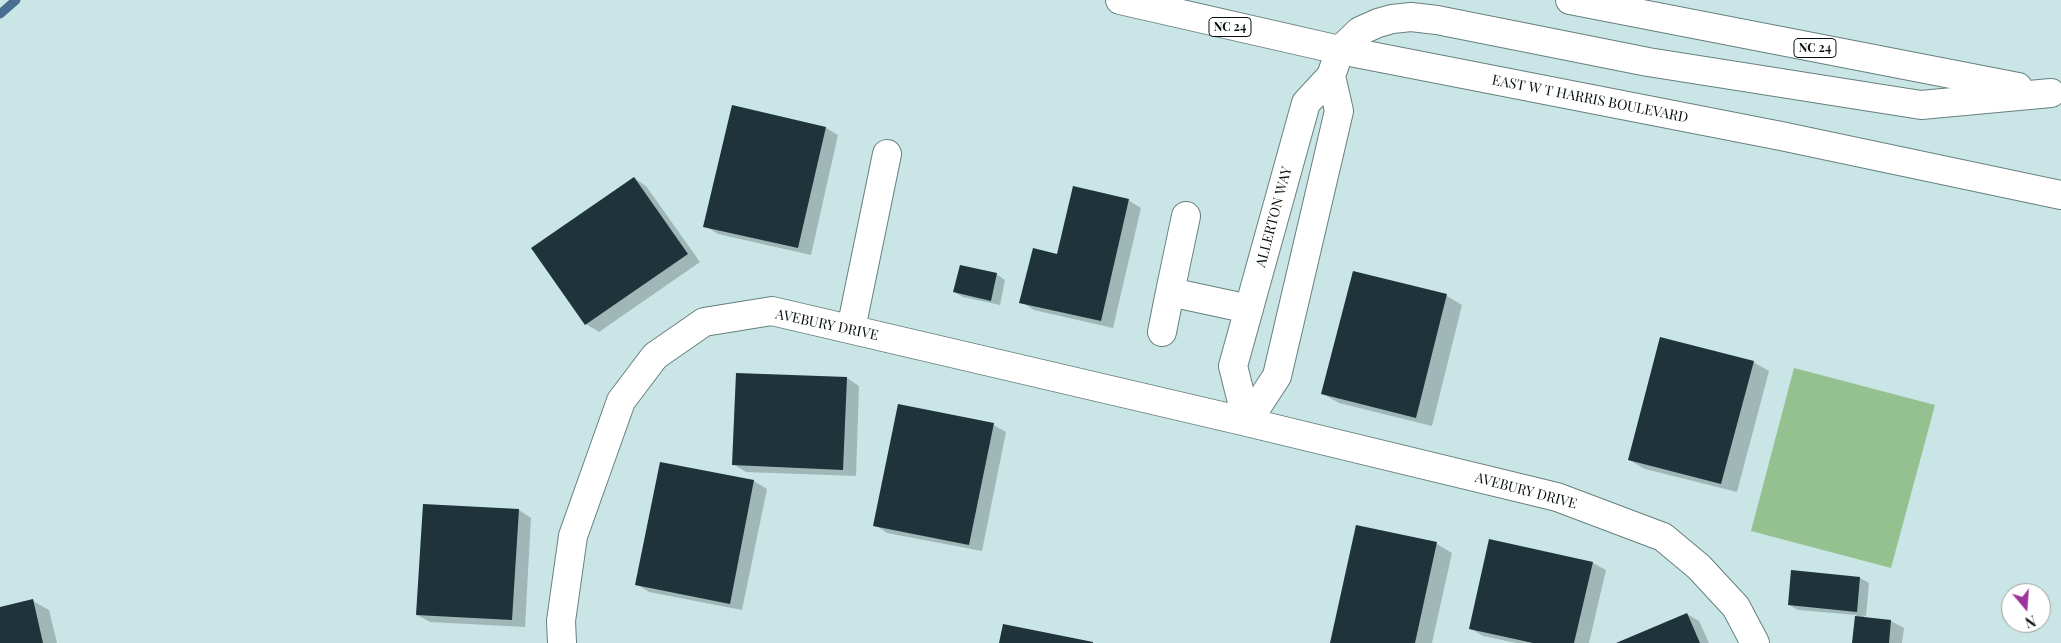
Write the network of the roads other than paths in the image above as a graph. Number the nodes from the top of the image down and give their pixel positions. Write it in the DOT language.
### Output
graph roads {
  1 [pos="1120,0"];
  2 [pos="1570,0"];
  3 [pos="1340,50"];
  4 [pos="1331,76"];
  5 [pos="2056,94"];
  6 [pos="887,154"];
  7 [pos="2061,194"];
  8 [pos="1186,216"];
  9 [pos="1170,292"];
  10 [pos="1249,309"];
  11 [pos="851,329"];
  12 [pos="1162,332"];
  13 [pos="1248,422"];
  14 [pos="562,643"];
  15 [pos="1754,643"];
  1 -- 3 [label="street, EAST W T HARRIS BOULEVARD / NC 24"];
  2 -- 5 [label="street, NC 24"];
  3 -- 4 [label="street, ALLERTON WAY"];
  3 -- 5 [label="street"];
  3 -- 7 [label="street, EAST W T HARRIS BOULEVARD / NC 24"];
  4 -- 10 [label="street, ALLERTON WAY"];
  4 -- 13 [label="street"];
  6 -- 11 [label="street"];
  8 -- 9 [label="street"];
  9 -- 10 [label="street"];
  9 -- 12 [label="street"];
  10 -- 13 [label="street, ALLERTON WAY"];
  11 -- 13 [label="street, AVEBURY DRIVE"];
  11 -- 14 [label="street, AVEBURY DRIVE"];
  13 -- 15 [label="street, AVEBURY DRIVE"];
}
